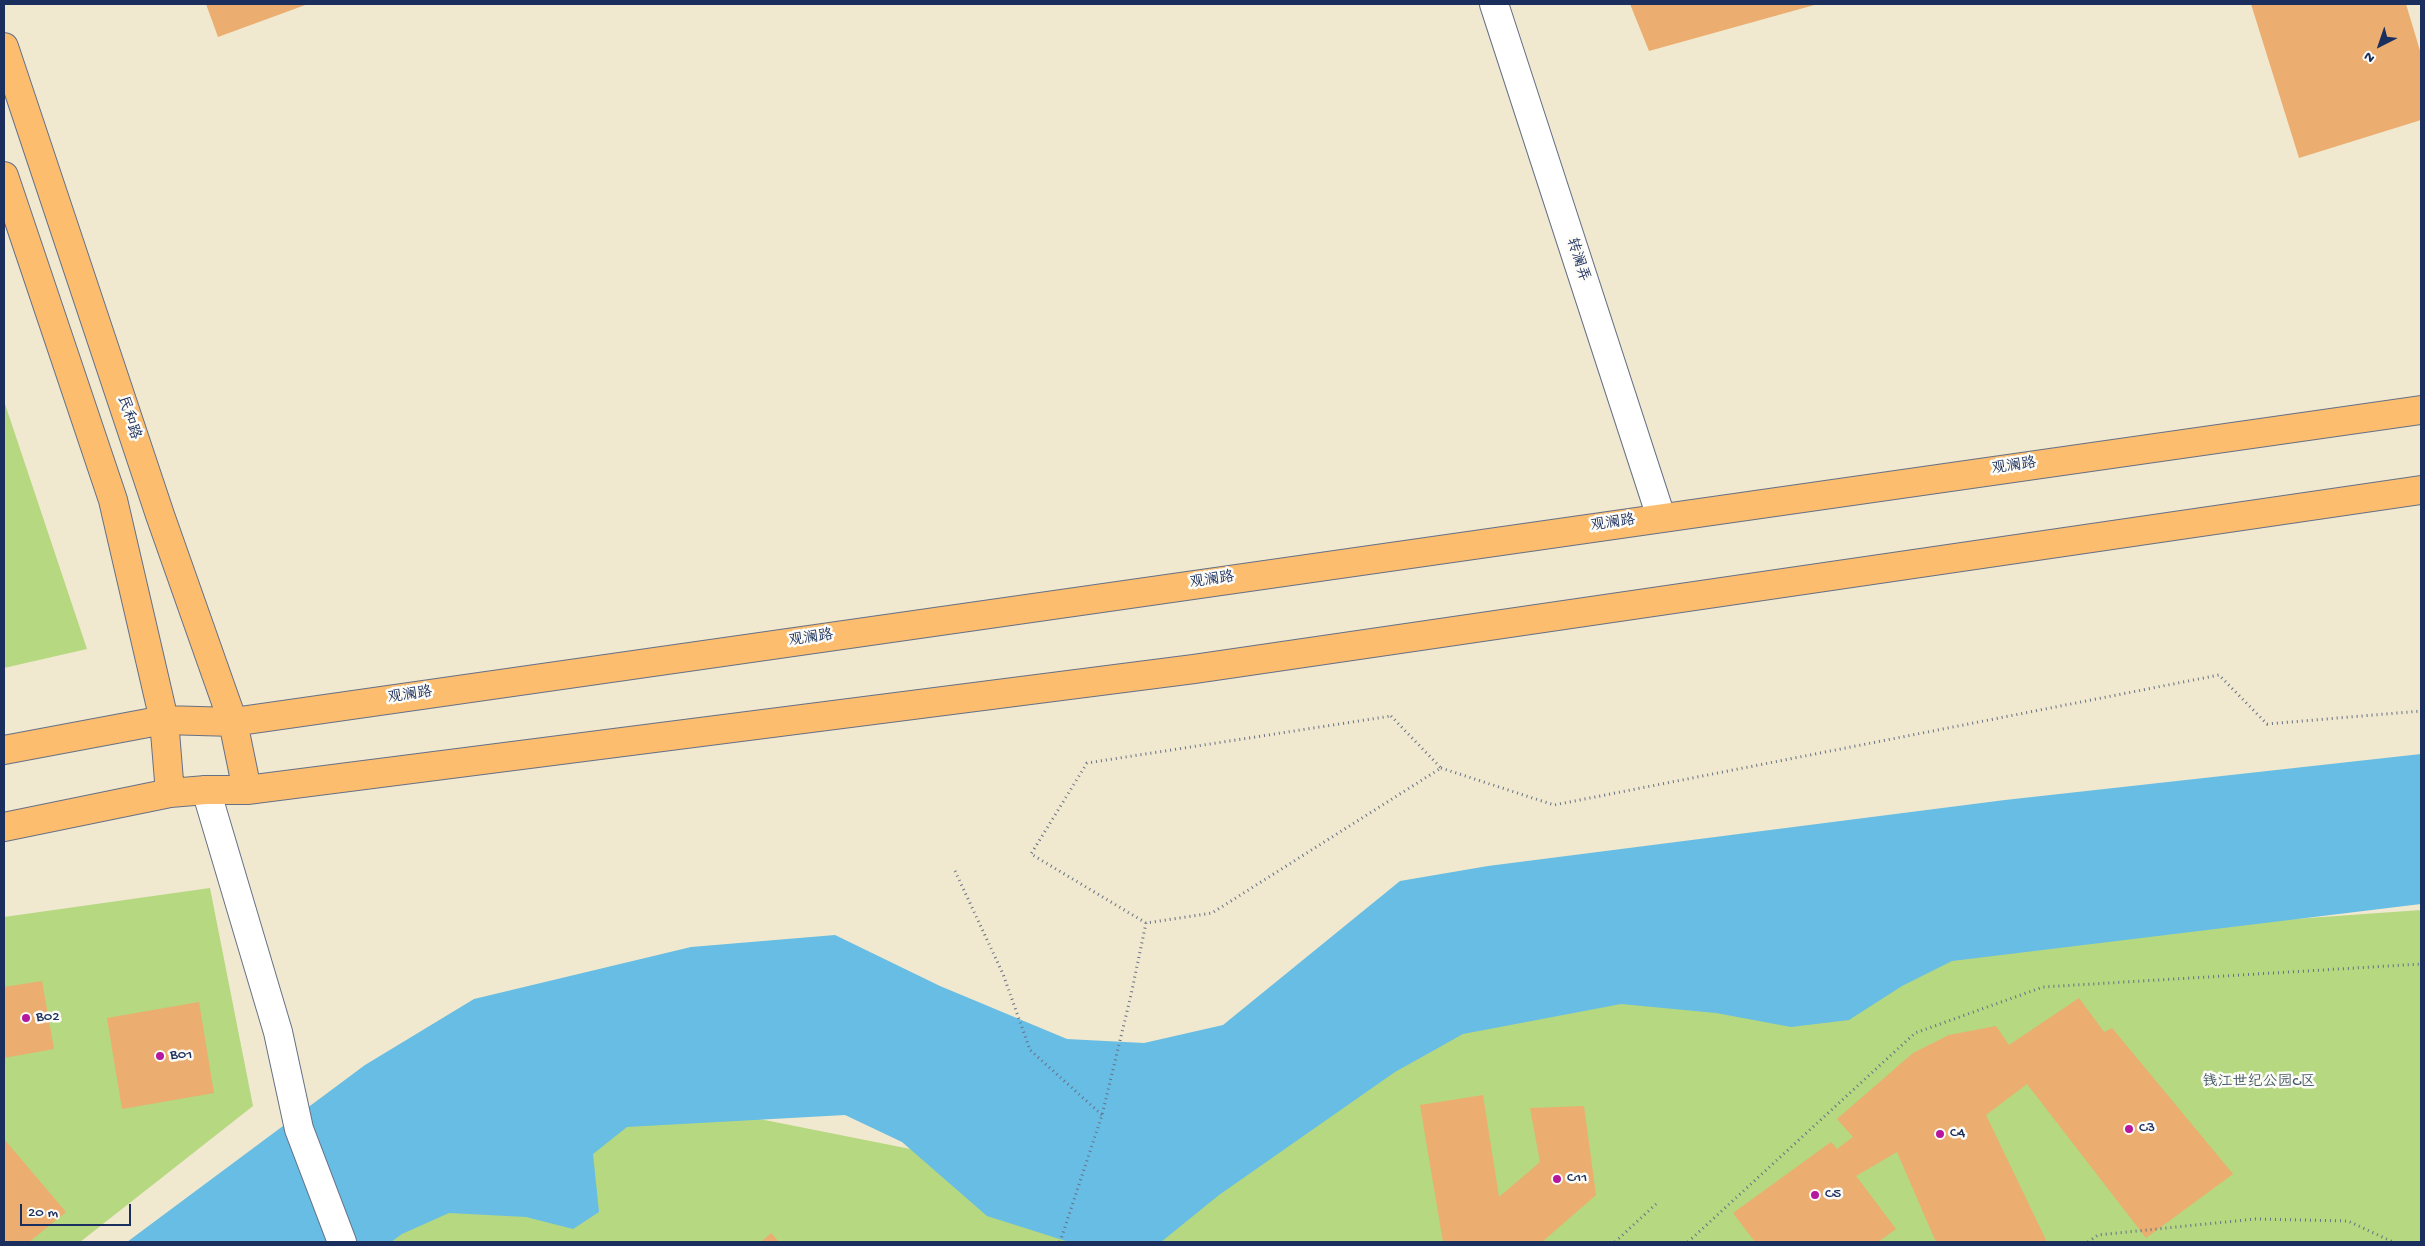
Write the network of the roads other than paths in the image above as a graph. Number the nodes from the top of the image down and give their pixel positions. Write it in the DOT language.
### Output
graph roads {
  1 [pos="1494,4"];
  2 [pos="4,47"];
  3 [pos="4,176"];
  4 [pos="2421,410"];
  5 [pos="2421,490"];
  6 [pos="1661,517"];
  7 [pos="164,720"];
  8 [pos="233,722"];
  9 [pos="4,750"];
  10 [pos="206,790"];
  11 [pos="248,790"];
  12 [pos="170,793"];
  13 [pos="4,827"];
  14 [pos="342,1242"];
  1 -- 6 [label="street, 转澜弄"];
  2 -- 8 [label="main road, 民和路"];
  3 -- 7 [label="main road"];
  4 -- 6 [label="main road, 观澜路"];
  5 -- 11 [label="main road"];
  6 -- 8 [label="main road, 观澜路"];
  7 -- 8 [label="main road, 观澜路"];
  7 -- 9 [label="main road, 观澜路"];
  7 -- 12 [label="main road"];
  8 -- 11 [label="main road, 民和路"];
  10 -- 11 [label="main road"];
  10 -- 12 [label="main road"];
  10 -- 14 [label="street"];
  12 -- 13 [label="main road"];
}
